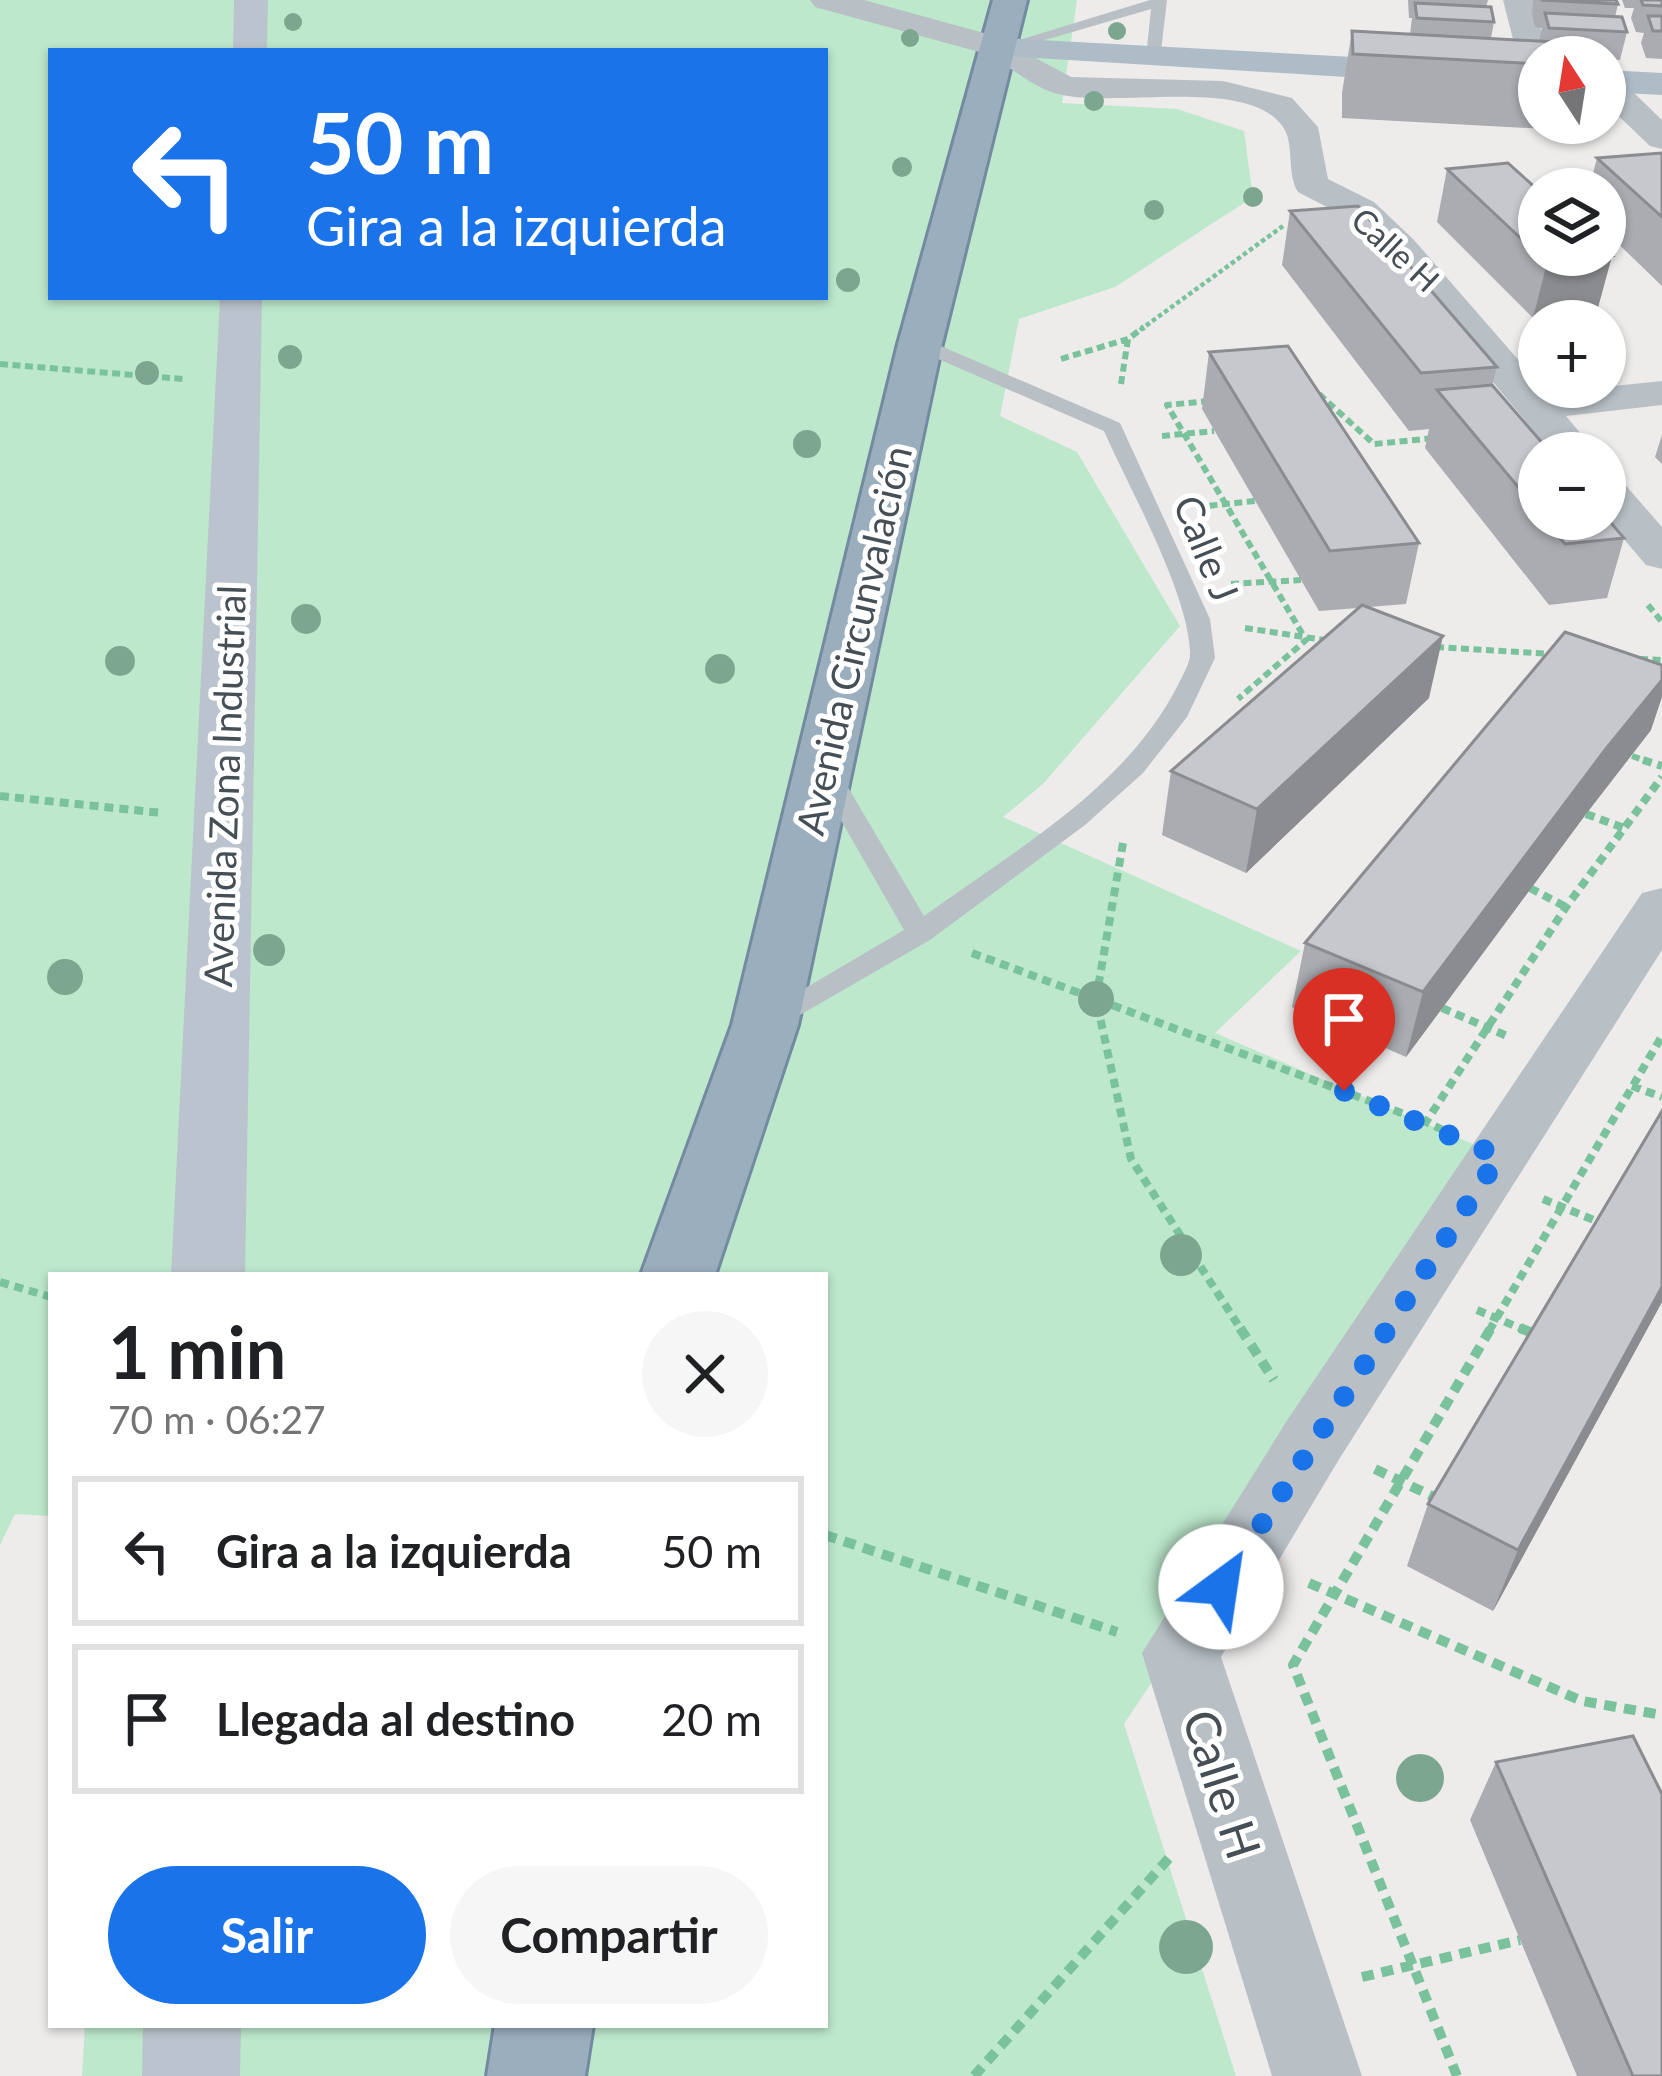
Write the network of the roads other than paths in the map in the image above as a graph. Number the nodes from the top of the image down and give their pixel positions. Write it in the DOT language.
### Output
graph roads {
  1 [pos="251,0"];
  2 [pos="827,0"];
  3 [pos="1518,0"];
  4 [pos="1159,1"];
  5 [pos="1006,24"];
  6 [pos="1527,36"];
  7 [pos="250,48"];
  8 [pos="1154,57"];
  9 [pos="1518,77"];
  10 [pos="1626,82"];
  11 [pos="1662,85"];
  12 [pos="1626,104"];
  13 [pos="1662,139"];
  14 [pos="241,300"];
  15 [pos="920,344"];
  16 [pos="1662,393"];
  17 [pos="1554,428"];
  18 [pos="1626,513"];
  19 [pos="1662,555"];
  20 [pos="824,768"];
  21 [pos="1662,906"];
  22 [pos="920,934"];
  23 [pos="765,1025"];
  24 [pos="208,1272"];
  25 [pos="679,1272"];
  26 [pos="192,2028"];
  27 [pos="544,2028"];
  28 [pos="191,2076"];
  29 [pos="536,2076"];
  30 [pos="1317,2076"];
  1 -- 7 [label="main road"];
  2 -- 5 [label="street"];
  3 -- 6 [label="street"];
  4 -- 5 [label="lane"];
  4 -- 8 [label="lane"];
  5 -- 8 [label="main road"];
  5 -- 15 [label="highway, Avenida Circunvalación"];
  5 -- 17 [label="street, Calle H"];
  8 -- 9 [label="main road"];
  10 -- 11 [label="main road"];
  12 -- 13 [label="street"];
  14 -- 24 [label="main road, Avenida Zona Industrial"];
  15 -- 20 [label="highway, Avenida Circunvalación"];
  15 -- 22 [label="lane, Calle J"];
  16 -- 17 [label="street"];
  18 -- 19 [label="street"];
  20 -- 22 [label="lane"];
  20 -- 23 [label="highway, Avenida Circunvalación"];
  21 -- 30 [label="street, Calle H"];
  22 -- 23 [label="lane, Calle J"];
  23 -- 25 [label="highway, Avenida Circunvalación"];
  26 -- 28 [label="main road"];
  27 -- 29 [label="highway"];
}
